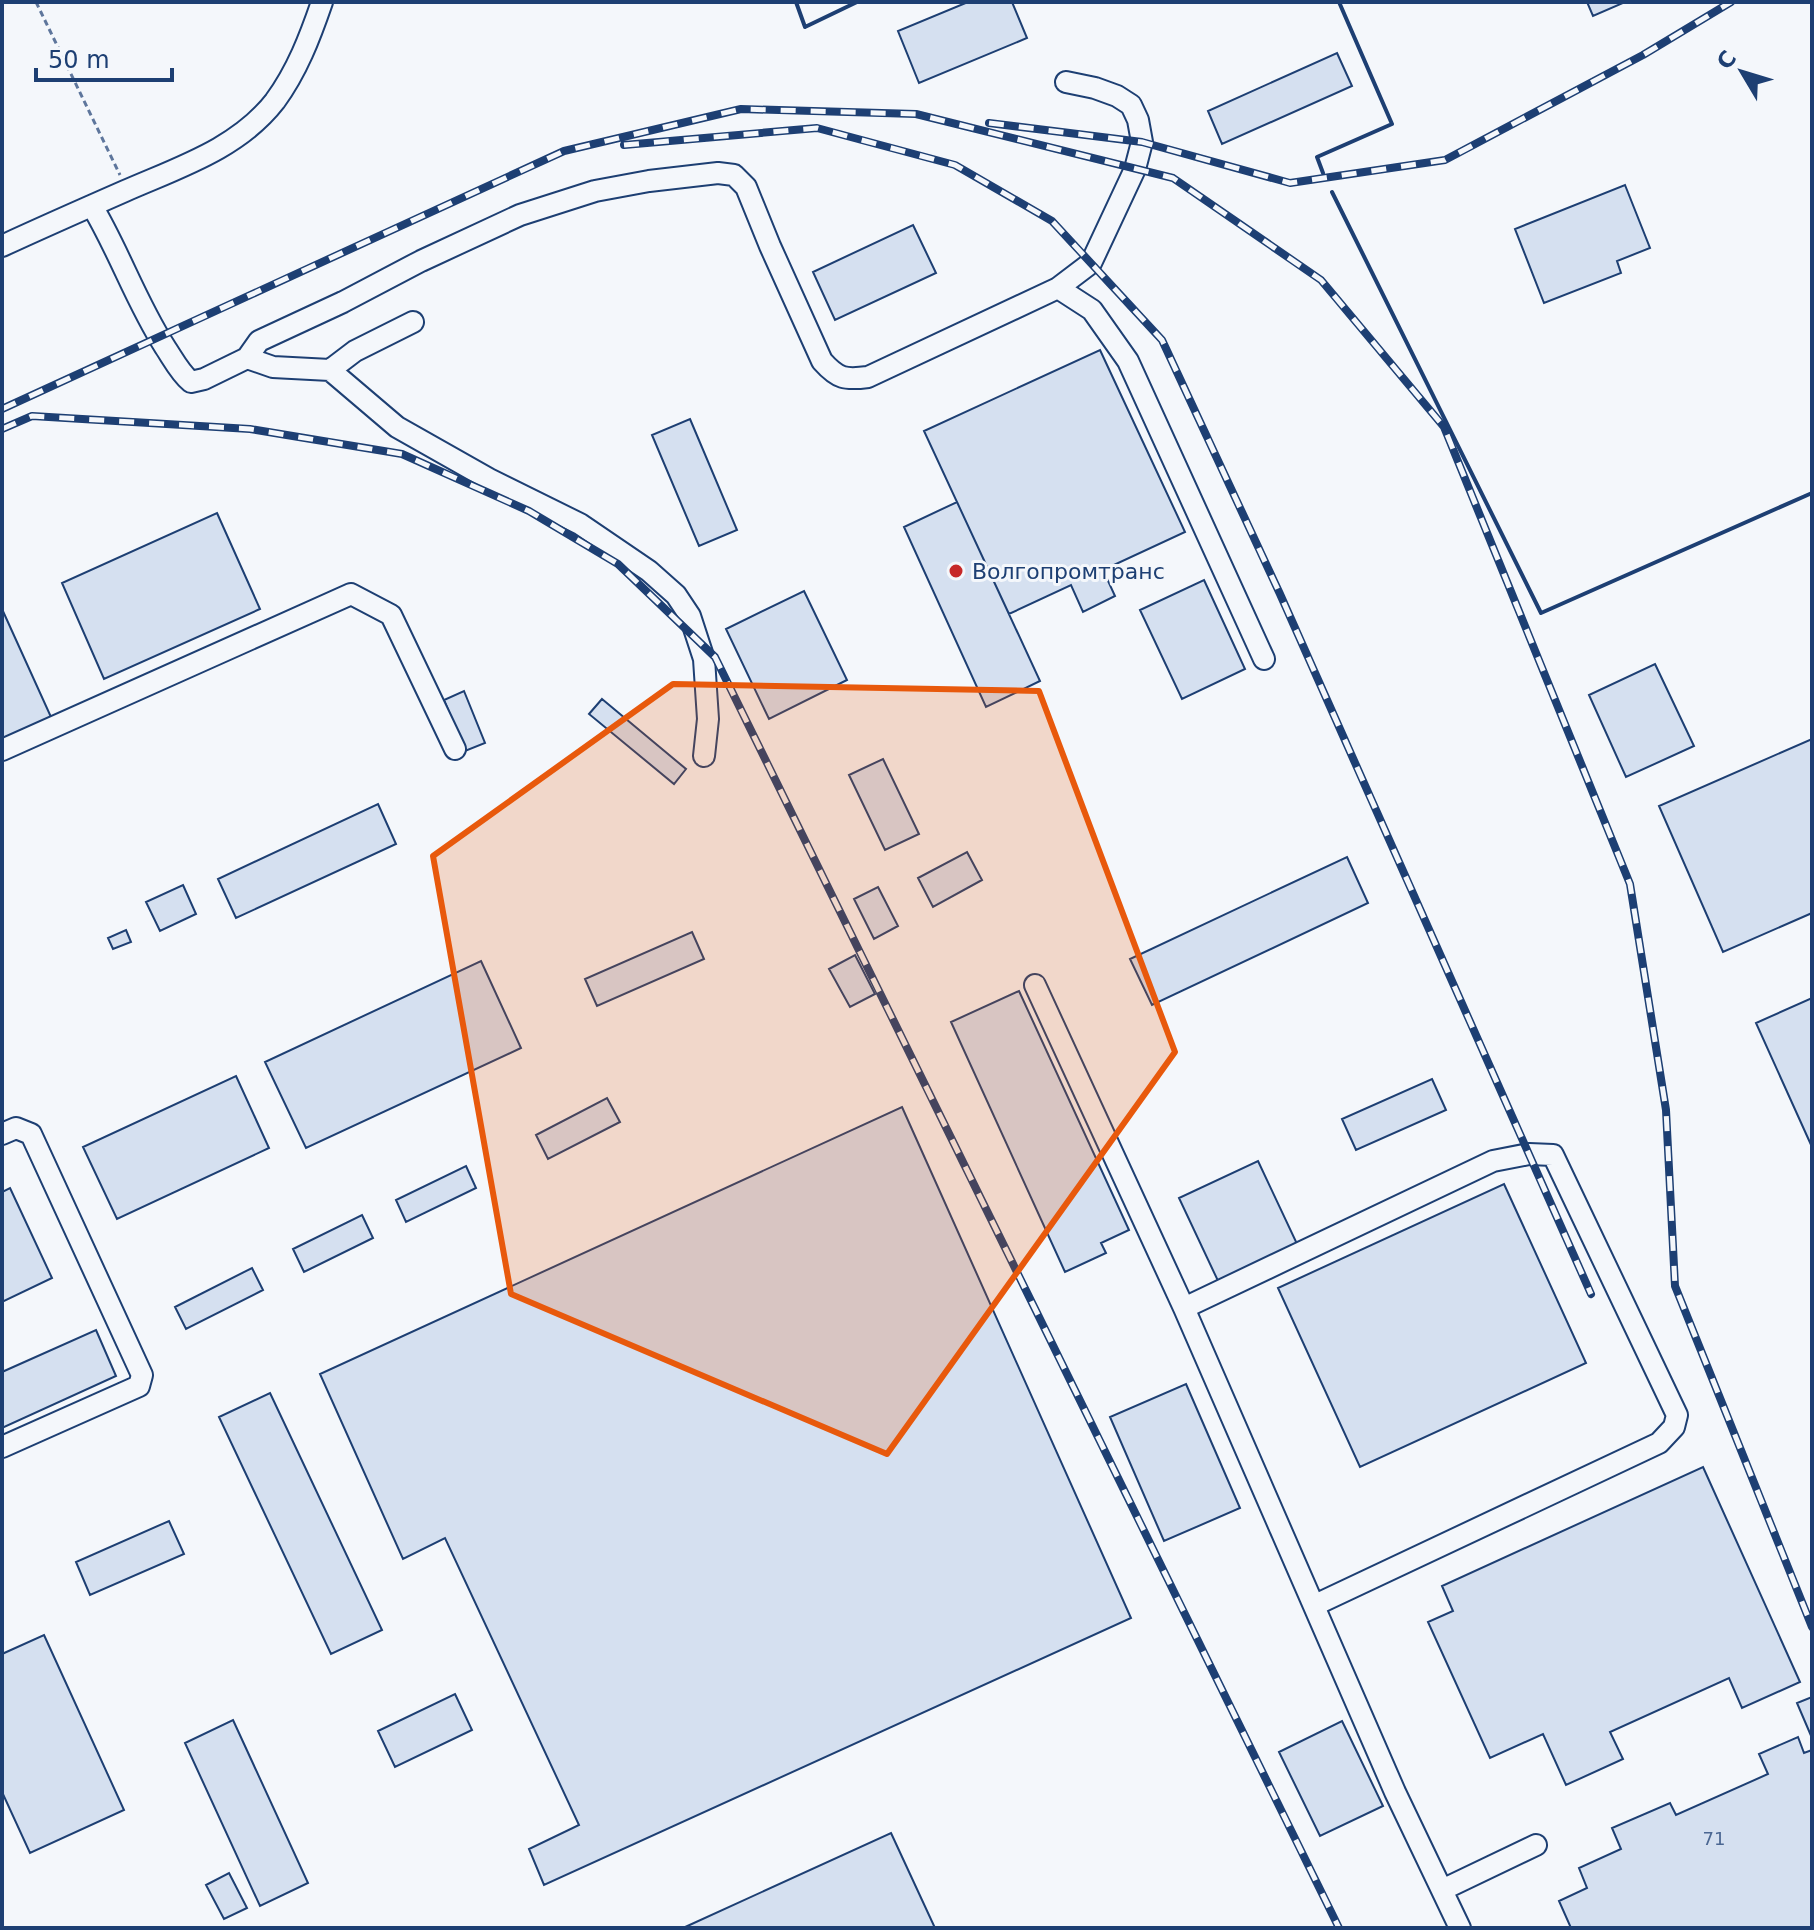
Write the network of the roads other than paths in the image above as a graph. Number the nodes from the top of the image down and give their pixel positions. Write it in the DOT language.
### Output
graph roads {
  1 [pos="322,2"];
  2 [pos="1066,82"];
  3 [pos="92,206"];
  4 [pos="2,246"];
  5 [pos="1058,288"];
  6 [pos="413,322"];
  7 [pos="247,358"];
  8 [pos="330,370"];
  9 [pos="1264,659"];
  10 [pos="455,749"];
  11 [pos="2,750"];
  12 [pos="704,756"];
  13 [pos="1035,985"];
  14 [pos="2,1134"];
  15 [pos="1184,1308"];
  16 [pos="2,1447"];
  17 [pos="1315,1605"];
  18 [pos="1536,1845"];
  19 [pos="1442,1890"];
  20 [pos="1460,1928"];
  1 -- 3 [label="street"];
  2 -- 5 [label="street"];
  3 -- 4 [label="street"];
  3 -- 7 [label="street"];
  5 -- 7 [label="street"];
  5 -- 9 [label="street"];
  6 -- 8 [label="street"];
  7 -- 8 [label="street"];
  8 -- 12 [label="street"];
  10 -- 11 [label="street"];
  13 -- 15 [label="street"];
  14 -- 16 [label="street"];
  15 -- 17 [label="street"];
  15 -- 17 [label="street"];
  17 -- 19 [label="street"];
  18 -- 19 [label="street"];
  19 -- 20 [label="street"];
}
